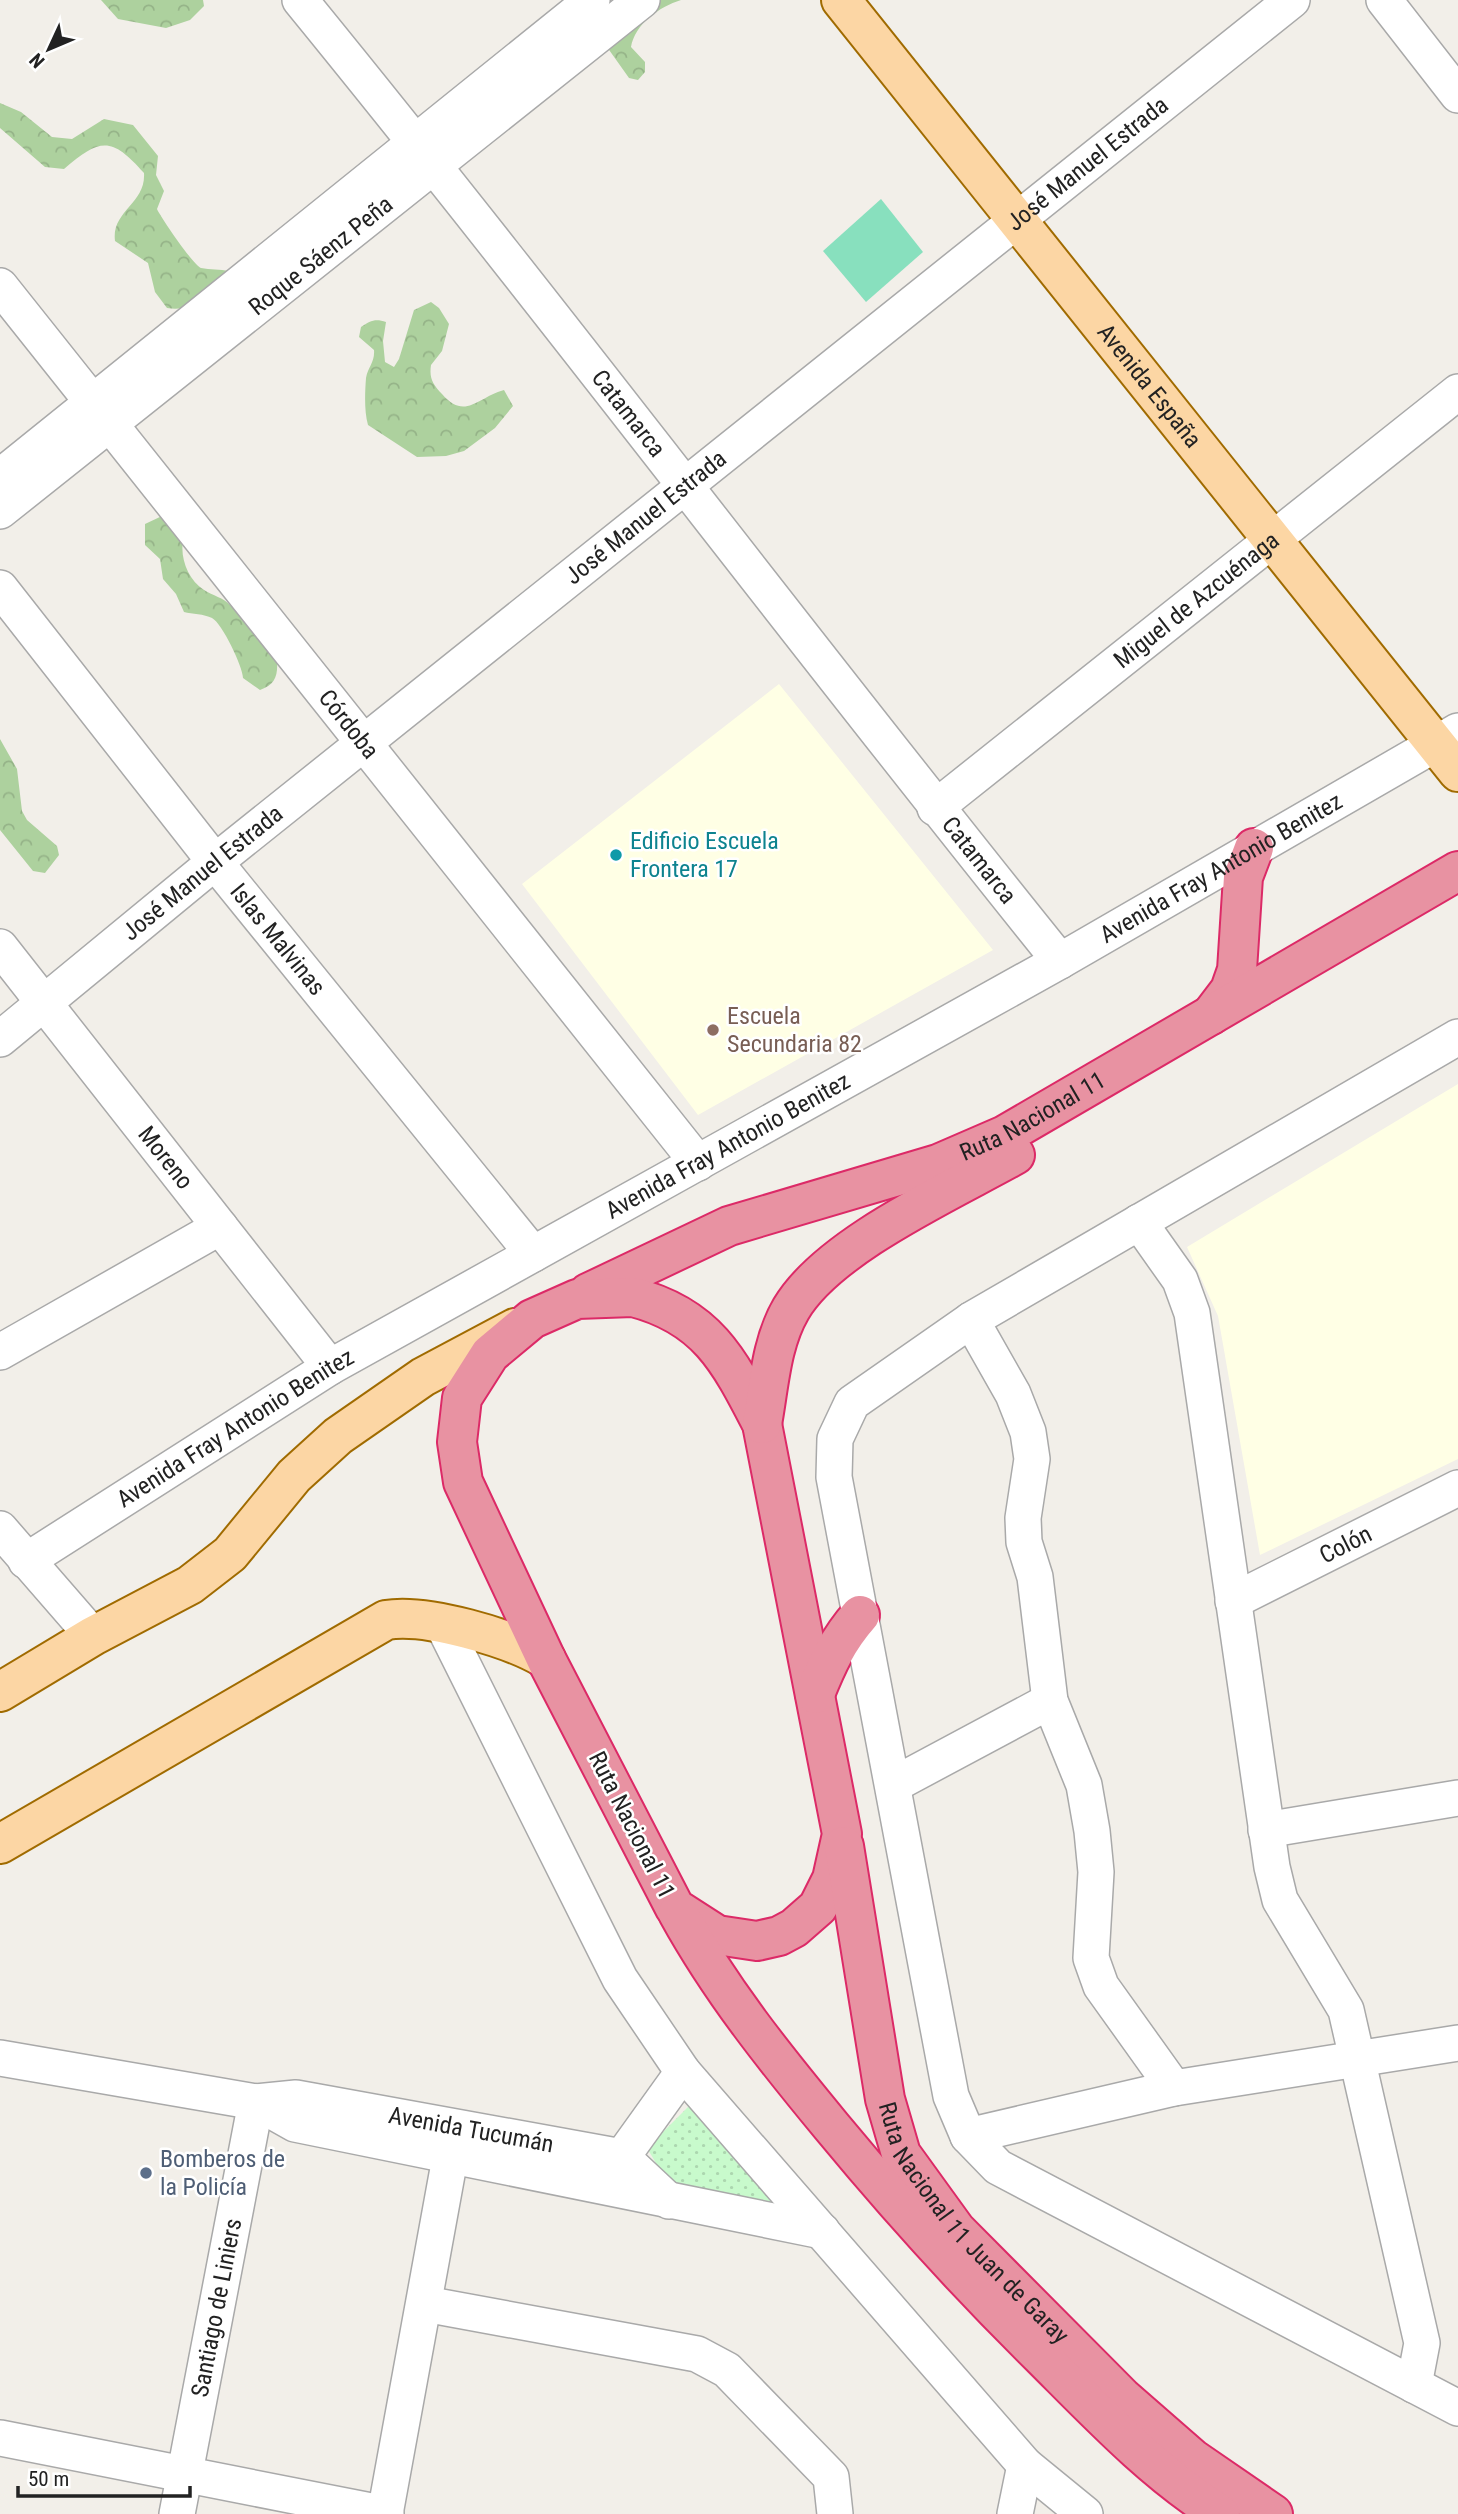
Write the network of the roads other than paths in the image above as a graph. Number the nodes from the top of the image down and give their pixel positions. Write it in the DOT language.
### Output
graph roads {
  1 [pos="300,0"];
  2 [pos="593,0"];
  3 [pos="642,0"];
  4 [pos="841,0"];
  5 [pos="1292,0"];
  6 [pos="1384,0"];
  7 [pos="1458,95"];
  8 [pos="425,154"];
  9 [pos="1016,219"];
  10 [pos="0,286"];
  11 [pos="1458,392"];
  12 [pos="101,414"];
  13 [pos="0,477"];
  14 [pos="686,484"];
  15 [pos="0,511"];
  16 [pos="1272,540"];
  17 [pos="0,588"];
  18 [pos="364,744"];
  19 [pos="1450,749"];
  20 [pos="936,808"];
  21 [pos="1254,848"];
  22 [pos="215,862"];
  23 [pos="1458,871"];
  24 [pos="1458,901"];
  25 [pos="0,947"];
  26 [pos="1060,961"];
  27 [pos="46,1004"];
  28 [pos="1210,1015"];
  29 [pos="1458,1037"];
  30 [pos="0,1039"];
  31 [pos="698,1163"];
  32 [pos="1139,1222"];
  33 [pos="220,1227"];
  34 [pos="533,1254"];
  35 [pos="577,1299"];
  36 [pos="532,1319"];
  37 [pos="971,1320"];
  38 [pos="0,1352"];
  39 [pos="330,1367"];
  40 [pos="762,1424"];
  41 [pos="1458,1488"];
  42 [pos="0,1529"];
  43 [pos="26,1561"];
  44 [pos="1233,1601"];
  45 [pos="860,1615"];
  46 [pos="443,1625"];
  47 [pos="93,1636"];
  48 [pos="546,1659"];
  49 [pos="0,1692"];
  50 [pos="815,1694"];
  51 [pos="1049,1701"];
  52 [pos="893,1785"];
  53 [pos="1458,1798"];
  54 [pos="1266,1830"];
  55 [pos="842,1833"];
  56 [pos="0,1844"];
  57 [pos="675,1908"];
  58 [pos="1458,2043"];
  59 [pos="0,2058"];
  60 [pos="1356,2060"];
  61 [pos="683,2072"];
  62 [pos="1174,2088"];
  63 [pos="256,2102"];
  64 [pos="968,2136"];
  65 [pos="622,2157"];
  66 [pos="450,2158"];
  67 [pos="669,2200"];
  68 [pos="822,2231"];
  69 [pos="425,2304"];
  70 [pos="1414,2385"];
  71 [pos="1458,2408"];
  72 [pos="0,2438"];
  73 [pos="1025,2465"];
  74 [pos="185,2472"];
  75 [pos="177,2514"];
  76 [pos="386,2514"];
  77 [pos="835,2514"];
  78 [pos="1016,2514"];
  79 [pos="1085,2514"];
  80 [pos="1220,2514"];
  81 [pos="1273,2514"];
  1 -- 8 [label="street, Catamarca"];
  2 -- 8 [label="street, Roque Sáenz Peña"];
  3 -- 8 [label="street, Roque Sáenz Peña"];
  4 -- 9 [label="main road, Avenida España"];
  5 -- 9 [label="street, José Manuel Estrada"];
  6 -- 7 [label="street"];
  8 -- 12 [label="street, Roque Sáenz Peña"];
  8 -- 14 [label="street, Catamarca"];
  9 -- 14 [label="street, José Manuel Estrada"];
  9 -- 16 [label="main road, Avenida España"];
  10 -- 12 [label="street, Córdoba"];
  11 -- 16 [label="street, Miguel de Azcuénaga"];
  12 -- 13 [label="street, Roque Sáenz Peña"];
  12 -- 15 [label="street, Roque Sáenz Peña"];
  12 -- 18 [label="street, Córdoba"];
  14 -- 18 [label="street, José Manuel Estrada"];
  14 -- 20 [label="street, Catamarca"];
  16 -- 19 [label="main road, Avenida España"];
  16 -- 20 [label="street, Miguel de Azcuénaga"];
  17 -- 22 [label="street, Islas Malvinas"];
  18 -- 22 [label="street, José Manuel Estrada"];
  18 -- 31 [label="street, Córdoba"];
  19 -- 21 [label="street, Avenida Fray Antonio Benitez"];
  20 -- 26 [label="street, Catamarca"];
  21 -- 26 [label="street, Avenida Fray Antonio Benitez"];
  21 -- 28 [label="highway"];
  22 -- 27 [label="street, José Manuel Estrada"];
  22 -- 34 [label="street, Islas Malvinas"];
  23 -- 28 [label="highway, Ruta Nacional 11"];
  24 -- 40 [label="highway, Ruta Nacional 11"];
  25 -- 27 [label="street, Moreno"];
  26 -- 31 [label="street, Avenida Fray Antonio Benitez"];
  27 -- 30 [label="street, José Manuel Estrada"];
  27 -- 33 [label="street, Moreno"];
  28 -- 35 [label="highway, Ruta Nacional 11"];
  29 -- 32 [label="street"];
  31 -- 34 [label="street, Avenida Fray Antonio Benitez"];
  32 -- 37 [label="street"];
  32 -- 44 [label="street"];
  33 -- 38 [label="street"];
  33 -- 39 [label="street, Moreno"];
  34 -- 39 [label="street, Avenida Fray Antonio Benitez"];
  35 -- 36 [label="highway, Ruta Nacional 11"];
  35 -- 40 [label="highway, Ruta Nacional 11"];
  36 -- 47 [label="main road"];
  36 -- 48 [label="highway, Ruta Nacional 11"];
  37 -- 45 [label="street"];
  37 -- 51 [label="street"];
  39 -- 43 [label="street, Avenida Fray Antonio Benitez"];
  40 -- 50 [label="highway, Ruta Nacional 11"];
  41 -- 44 [label="street, Colón"];
  42 -- 43 [label="street"];
  43 -- 47 [label="street"];
  44 -- 54 [label="street"];
  45 -- 50 [label="highway"];
  45 -- 52 [label="street"];
  46 -- 48 [label="main road"];
  46 -- 56 [label="main road"];
  46 -- 61 [label="street"];
  47 -- 49 [label="main road"];
  48 -- 57 [label="highway, Ruta Nacional 11"];
  50 -- 55 [label="highway, Ruta Nacional 11"];
  51 -- 52 [label="street"];
  51 -- 62 [label="street"];
  52 -- 64 [label="street"];
  53 -- 54 [label="street"];
  54 -- 60 [label="street"];
  55 -- 57 [label="highway, Ruta Nacional 11"];
  55 -- 81 [label="highway, Ruta Nacional 11 Juan de Garay"];
  57 -- 80 [label="highway, Ruta Nacional 11 Juan de Garay"];
  58 -- 60 [label="street"];
  59 -- 63 [label="street, Avenida Tucumán"];
  60 -- 62 [label="street"];
  60 -- 70 [label="street"];
  61 -- 65 [label="street"];
  61 -- 68 [label="street"];
  62 -- 64 [label="street"];
  63 -- 65 [label="street, Avenida Tucumán"];
  63 -- 66 [label="street, Avenida Tucumán"];
  63 -- 74 [label="street, Santiago de Liniers"];
  64 -- 70 [label="street"];
  65 -- 67 [label="street"];
  66 -- 67 [label="street, Avenida Tucumán"];
  66 -- 69 [label="street"];
  67 -- 68 [label="street, Avenida Tucumán"];
  68 -- 73 [label="street"];
  69 -- 76 [label="street"];
  69 -- 77 [label="street"];
  70 -- 71 [label="street"];
  72 -- 74 [label="street"];
  73 -- 78 [label="street"];
  73 -- 79 [label="street"];
  74 -- 75 [label="street, Santiago de Liniers"];
  74 -- 76 [label="street"];
}
